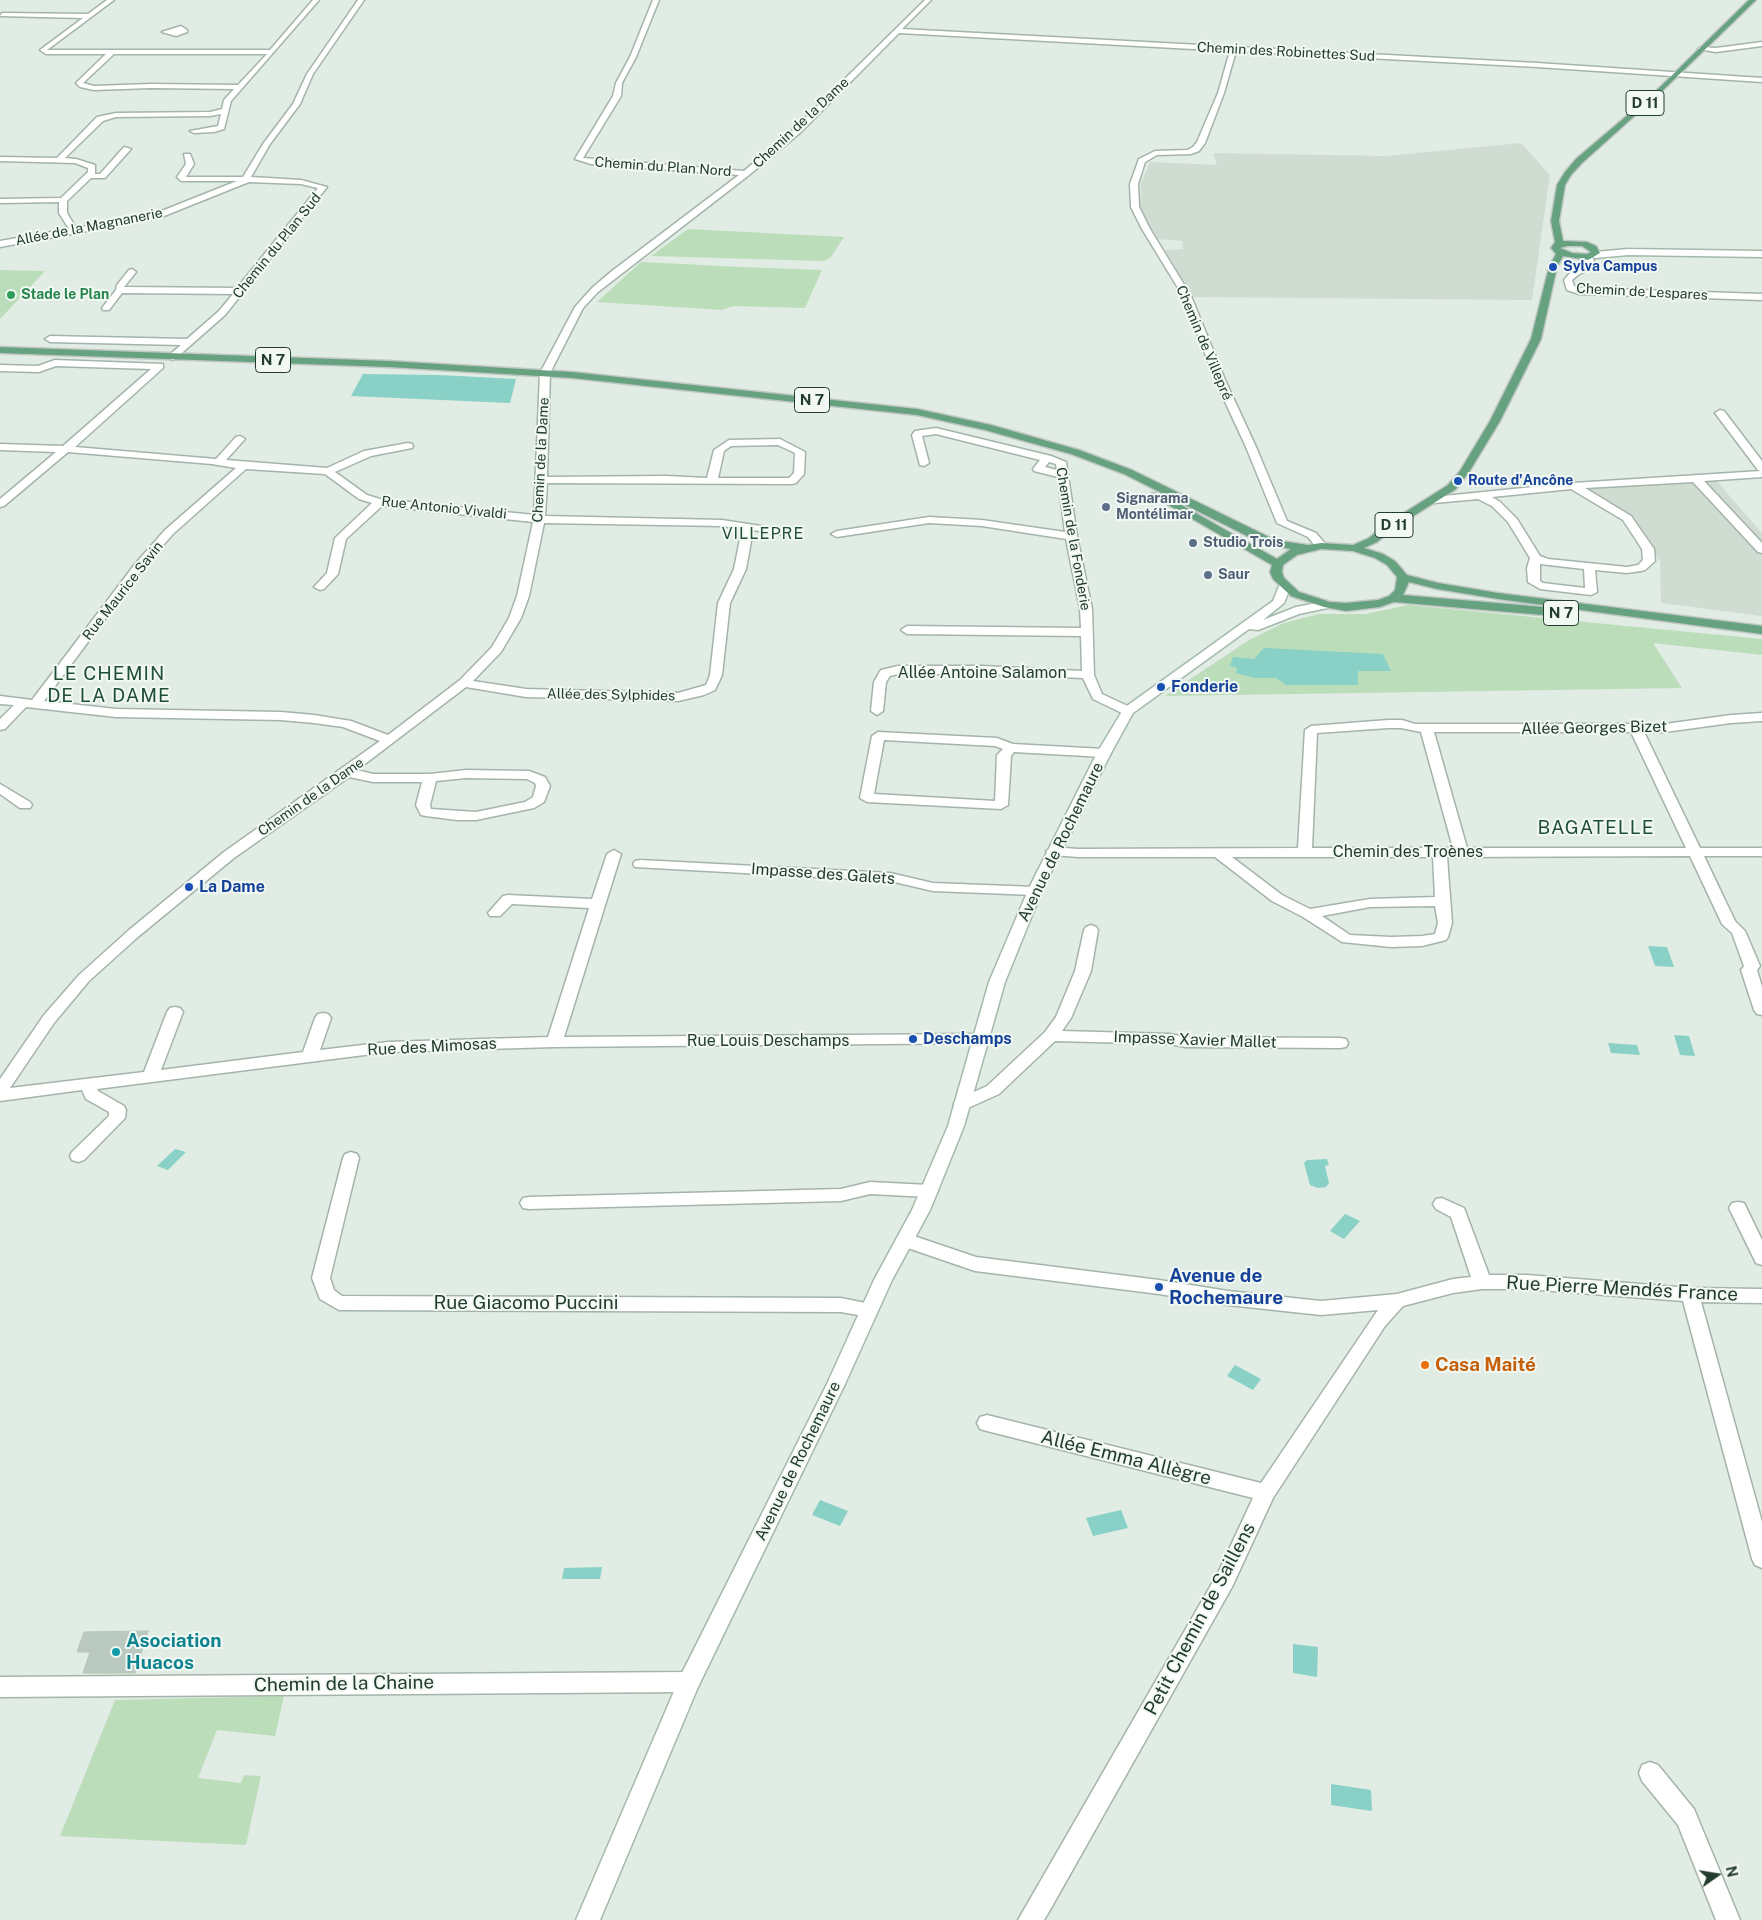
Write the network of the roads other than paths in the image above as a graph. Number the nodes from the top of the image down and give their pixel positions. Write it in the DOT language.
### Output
graph roads {
  1 [pos="111,0"];
  2 [pos="316,0"];
  3 [pos="361,0"];
  4 [pos="656,0"];
  5 [pos="928,0"];
  6 [pos="1753,0"];
  7 [pos="13,7"];
  8 [pos="1,15"];
  9 [pos="88,16"];
  10 [pos="897,31"];
  11 [pos="170,34"];
  12 [pos="163,40"];
  13 [pos="1762,44"];
  14 [pos="156,46"];
  15 [pos="1702,49"];
  16 [pos="1233,50"];
  17 [pos="112,52"];
  18 [pos="272,52"];
  19 [pos="149,53"];
  20 [pos="1674,74"];
  21 [pos="1762,80"];
  22 [pos="241,87"];
  23 [pos="225,111"];
  24 [pos="194,131"];
  25 [pos="127,150"];
  26 [pos="187,156"];
  27 [pos="0,159"];
  28 [pos="59,160"];
  29 [pos="746,173"];
  30 [pos="89,176"];
  31 [pos="246,180"];
  32 [pos="234,186"];
  33 [pos="63,200"];
  34 [pos="0,201"];
  35 [pos="1556,216"];
  36 [pos="74,231"];
  37 [pos="1579,243"];
  38 [pos="0,244"];
  39 [pos="1559,249"];
  40 [pos="1592,253"];
  41 [pos="1762,254"];
  42 [pos="1569,262"];
  43 [pos="132,272"];
  44 [pos="1550,278"];
  45 [pos="120,290"];
  46 [pos="241,291"];
  47 [pos="1762,297"];
  48 [pos="106,308"];
  49 [pos="50,339"];
  50 [pos="188,342"];
  51 [pos="0,350"];
  52 [pos="172,356"];
  53 [pos="0,368"];
  54 [pos="545,373"];
  55 [pos="1720,413"];
  56 [pos="240,439"];
  57 [pos="408,446"];
  58 [pos="0,447"];
  59 [pos="66,449"];
  60 [pos="1075,452"];
  61 [pos="220,462"];
  62 [pos="924,463"];
  63 [pos="244,466"];
  64 [pos="1762,468"];
  65 [pos="328,471"];
  66 [pos="1762,474"];
  67 [pos="1696,478"];
  68 [pos="542,480"];
  69 [pos="712,481"];
  70 [pos="1573,486"];
  71 [pos="1452,487"];
  72 [pos="1482,496"];
  73 [pos="1434,500"];
  74 [pos="379,502"];
  75 [pos="0,504"];
  76 [pos="539,519"];
  77 [pos="748,526"];
  78 [pos="783,532"];
  79 [pos="837,534"];
  80 [pos="1071,536"];
  81 [pos="1321,546"];
  82 [pos="1305,548"];
  83 [pos="1354,548"];
  84 [pos="1762,550"];
  85 [pos="1380,556"];
  86 [pos="1536,558"];
  87 [pos="1278,564"];
  88 [pos="1589,566"];
  89 [pos="1403,577"];
  90 [pos="1284,586"];
  91 [pos="320,587"];
  92 [pos="1393,598"];
  93 [pos="1328,605"];
  94 [pos="1728,626"];
  95 [pos="907,630"];
  96 [pos="1762,630"];
  97 [pos="1086,632"];
  98 [pos="1236,634"];
  99 [pos="1088,675"];
  100 [pos="464,683"];
  101 [pos="0,700"];
  102 [pos="30,703"];
  103 [pos="877,711"];
  104 [pos="1128,711"];
  105 [pos="1762,717"];
  106 [pos="0,726"];
  107 [pos="1426,728"];
  108 [pos="1636,728"];
  109 [pos="390,740"];
  110 [pos="1011,748"];
  111 [pos="1104,753"];
  112 [pos="347,772"];
  113 [pos="430,778"];
  114 [pos="0,788"];
  115 [pos="25,805"];
  116 [pos="1053,851"];
  117 [pos="1217,852"];
  118 [pos="1304,852"];
  119 [pos="1440,852"];
  120 [pos="1461,852"];
  121 [pos="1696,852"];
  122 [pos="1762,852"];
  123 [pos="614,854"];
  124 [pos="640,864"];
  125 [pos="1034,891"];
  126 [pos="1442,901"];
  127 [pos="597,904"];
  128 [pos="495,913"];
  129 [pos="1308,914"];
  130 [pos="1090,930"];
  131 [pos="1762,1010"];
  132 [pos="175,1012"];
  133 [pos="322,1018"];
  134 [pos="1051,1036"];
  135 [pos="982,1039"];
  136 [pos="554,1042"];
  137 [pos="1340,1043"];
  138 [pos="310,1056"];
  139 [pos="150,1076"];
  140 [pos="92,1084"];
  141 [pos="0,1093"];
  142 [pos="962,1104"];
  143 [pos="78,1156"];
  144 [pos="351,1158"];
  145 [pos="929,1191"];
  146 [pos="530,1203"];
  147 [pos="1442,1204"];
  148 [pos="1738,1208"];
  149 [pos="905,1240"];
  150 [pos="1762,1258"];
  151 [pos="1482,1282"];
  152 [pos="1690,1295"];
  153 [pos="1762,1296"];
  154 [pos="1397,1301"];
  155 [pos="869,1310"];
  156 [pos="987,1423"];
  157 [pos="1266,1494"];
  158 [pos="1762,1559"];
  159 [pos="689,1682"];
  160 [pos="0,1687"];
  161 [pos="1650,1774"];
  162 [pos="588,1920"];
  163 [pos="1030,1920"];
  164 [pos="1728,1920"];
  1 -- 9 [label="street"];
  2 -- 18 [label="street"];
  3 -- 31 [label="street"];
  4 -- 29 [label="street, Chemin du Plan Nord"];
  5 -- 10 [label="street, Chemin de la Dame"];
  6 -- 15 [label="main road, D 11"];
  7 -- 8 [label="street"];
  8 -- 9 [label="street"];
  9 -- 17 [label="street"];
  10 -- 16 [label="street, Chemin des Robinettes Sud"];
  10 -- 29 [label="street, Chemin de la Dame"];
  11 -- 12 [label="street"];
  13 -- 15 [label="street"];
  14 -- 19 [label="street"];
  15 -- 20 [label="main road, D 11"];
  16 -- 20 [label="street, Chemin des Robinettes Sud"];
  16 -- 81 [label="street, Chemin de Villepré"];
  17 -- 19 [label="street"];
  17 -- 22 [label="street"];
  18 -- 19 [label="street"];
  18 -- 22 [label="street"];
  20 -- 21 [label="street, Chemin des Robinettes Sud"];
  20 -- 35 [label="main road, D 11"];
  22 -- 23 [label="street"];
  23 -- 24 [label="street"];
  23 -- 28 [label="street"];
  25 -- 30 [label="street"];
  26 -- 31 [label="street"];
  27 -- 28 [label="street"];
  28 -- 30 [label="street"];
  29 -- 54 [label="street, Chemin de la Dame"];
  30 -- 33 [label="street"];
  31 -- 32 [label="street, Chemin du Plan Sud"];
  31 -- 46 [label="street, Chemin du Plan Sud"];
  32 -- 36 [label="street, Allée de la Magnanerie"];
  33 -- 34 [label="street"];
  33 -- 36 [label="street"];
  35 -- 37 [label="main road"];
  35 -- 39 [label="main road, D 11"];
  36 -- 38 [label="street, Allée de la Magnanerie"];
  37 -- 39 [label="main road"];
  37 -- 40 [label="main road"];
  39 -- 42 [label="main road"];
  39 -- 44 [label="main road, D 11"];
  40 -- 41 [label="street"];
  40 -- 42 [label="main road"];
  40 -- 47 [label="street, Chemin de Lespares"];
  42 -- 44 [label="main road"];
  43 -- 45 [label="street"];
  44 -- 71 [label="main road, D 11"];
  45 -- 46 [label="street"];
  45 -- 48 [label="street"];
  46 -- 50 [label="street, Chemin du Plan Sud"];
  49 -- 50 [label="street"];
  50 -- 52 [label="street, Chemin du Plan Sud"];
  51 -- 52 [label="main road, N 7"];
  52 -- 54 [label="main road, N 7"];
  53 -- 59 [label="street"];
  54 -- 60 [label="main road, N 7"];
  54 -- 68 [label="street, Chemin de la Dame"];
  55 -- 64 [label="street"];
  56 -- 61 [label="street"];
  57 -- 65 [label="street"];
  58 -- 59 [label="street"];
  59 -- 61 [label="street"];
  59 -- 75 [label="street"];
  60 -- 82 [label="main road, N 7"];
  60 -- 87 [label="main road, N 7"];
  61 -- 63 [label="street"];
  62 -- 80 [label="street, Chemin de la Fonderie"];
  63 -- 65 [label="street"];
  63 -- 102 [label="street, Rue Maurice Savin"];
  65 -- 74 [label="street, Rue Antonio Vivaldi"];
  66 -- 67 [label="street"];
  67 -- 70 [label="street"];
  67 -- 84 [label="street"];
  68 -- 69 [label="street"];
  68 -- 76 [label="street, Chemin de la Dame"];
  69 -- 69 [label="street"];
  70 -- 72 [label="street"];
  70 -- 88 [label="street"];
  71 -- 72 [label="street"];
  71 -- 73 [label="main road, D 11"];
  72 -- 73 [label="street"];
  72 -- 86 [label="street"];
  73 -- 83 [label="main road, D 11"];
  73 -- 85 [label="main road, D 11"];
  74 -- 76 [label="street, Rue Antonio Vivaldi"];
  74 -- 91 [label="street"];
  76 -- 77 [label="street"];
  76 -- 100 [label="street, Chemin de la Dame"];
  77 -- 78 [label="street"];
  77 -- 100 [label="street, Allée des Sylphides"];
  79 -- 80 [label="street"];
  80 -- 97 [label="street, Chemin de la Fonderie"];
  81 -- 82 [label="main road"];
  81 -- 83 [label="main road"];
  82 -- 87 [label="main road"];
  83 -- 85 [label="main road"];
  85 -- 89 [label="main road"];
  86 -- 88 [label="street"];
  86 -- 88 [label="street"];
  87 -- 90 [label="main road"];
  89 -- 92 [label="main road"];
  89 -- 94 [label="main road, N 7"];
  90 -- 93 [label="main road"];
  90 -- 98 [label="street, Avenue de Rochemaure"];
  92 -- 93 [label="main road"];
  92 -- 94 [label="main road, N 7"];
  93 -- 98 [label="street, Avenue de Rochemaure"];
  94 -- 96 [label="main road, N 7"];
  95 -- 97 [label="street"];
  97 -- 99 [label="street, Chemin de la Fonderie"];
  98 -- 104 [label="street, Avenue de Rochemaure"];
  99 -- 103 [label="street, Allée Antoine Salamon"];
  99 -- 104 [label="street, Chemin de la Fonderie"];
  100 -- 109 [label="street, Chemin de la Dame"];
  101 -- 102 [label="street"];
  102 -- 106 [label="street, Rue Maurice Savin"];
  102 -- 109 [label="street"];
  104 -- 111 [label="street, Avenue de Rochemaure"];
  105 -- 108 [label="street, Allée Georges Bizet"];
  107 -- 108 [label="street, Allée Georges Bizet"];
  107 -- 118 [label="street, Allée Georges Bizet"];
  107 -- 120 [label="street"];
  108 -- 121 [label="street"];
  109 -- 112 [label="street, Chemin de la Dame"];
  110 -- 110 [label="street"];
  110 -- 111 [label="street"];
  111 -- 116 [label="street, Avenue de Rochemaure"];
  112 -- 113 [label="street"];
  112 -- 141 [label="street, Chemin de la Dame"];
  113 -- 113 [label="street"];
  114 -- 115 [label="street"];
  116 -- 117 [label="street, Chemin des Troènes"];
  116 -- 125 [label="street, Avenue de Rochemaure"];
  117 -- 118 [label="street, Chemin des Troènes"];
  117 -- 129 [label="street"];
  118 -- 119 [label="street, Chemin des Troènes"];
  119 -- 120 [label="street, Chemin des Troènes"];
  119 -- 126 [label="street"];
  120 -- 121 [label="street, Chemin des Troènes"];
  121 -- 122 [label="street, Chemin des Troènes"];
  121 -- 131 [label="street"];
  123 -- 127 [label="street"];
  124 -- 125 [label="street, Impasse des Galets"];
  125 -- 135 [label="street, Avenue de Rochemaure"];
  126 -- 129 [label="street"];
  126 -- 129 [label="street"];
  127 -- 128 [label="street"];
  127 -- 136 [label="street"];
  130 -- 134 [label="street"];
  132 -- 139 [label="street"];
  133 -- 138 [label="street"];
  134 -- 137 [label="street, Impasse Xavier Mallet"];
  134 -- 142 [label="street"];
  135 -- 136 [label="street, Rue Louis Deschamps"];
  135 -- 142 [label="street, Avenue de Rochemaure"];
  136 -- 138 [label="street, Rue des Mimosas"];
  138 -- 139 [label="street, Rue des Mimosas"];
  139 -- 140 [label="street, Rue des Mimosas"];
  140 -- 141 [label="street, Rue des Mimosas"];
  140 -- 143 [label="street"];
  142 -- 145 [label="street, Avenue de Rochemaure"];
  144 -- 155 [label="street, Rue Giacomo Puccini"];
  145 -- 146 [label="street"];
  145 -- 149 [label="street, Avenue de Rochemaure"];
  147 -- 151 [label="street, Rue Pierre Mendés France"];
  148 -- 150 [label="street"];
  149 -- 154 [label="street, Rue Pierre Mendés France"];
  149 -- 155 [label="street, Avenue de Rochemaure"];
  151 -- 152 [label="street, Rue Pierre Mendés France"];
  151 -- 154 [label="street, Rue Pierre Mendés France"];
  152 -- 153 [label="street, Rue Pierre Mendés France"];
  152 -- 158 [label="street"];
  154 -- 157 [label="street, Petit Chemin de Saillens"];
  155 -- 159 [label="street, Avenue de Rochemaure"];
  156 -- 157 [label="street, Allée Emma Allègre"];
  157 -- 163 [label="street, Petit Chemin de Saillens"];
  159 -- 160 [label="street, Chemin de la Chaine"];
  159 -- 162 [label="street, Avenue de Rochemaure"];
  161 -- 164 [label="street"];
}
